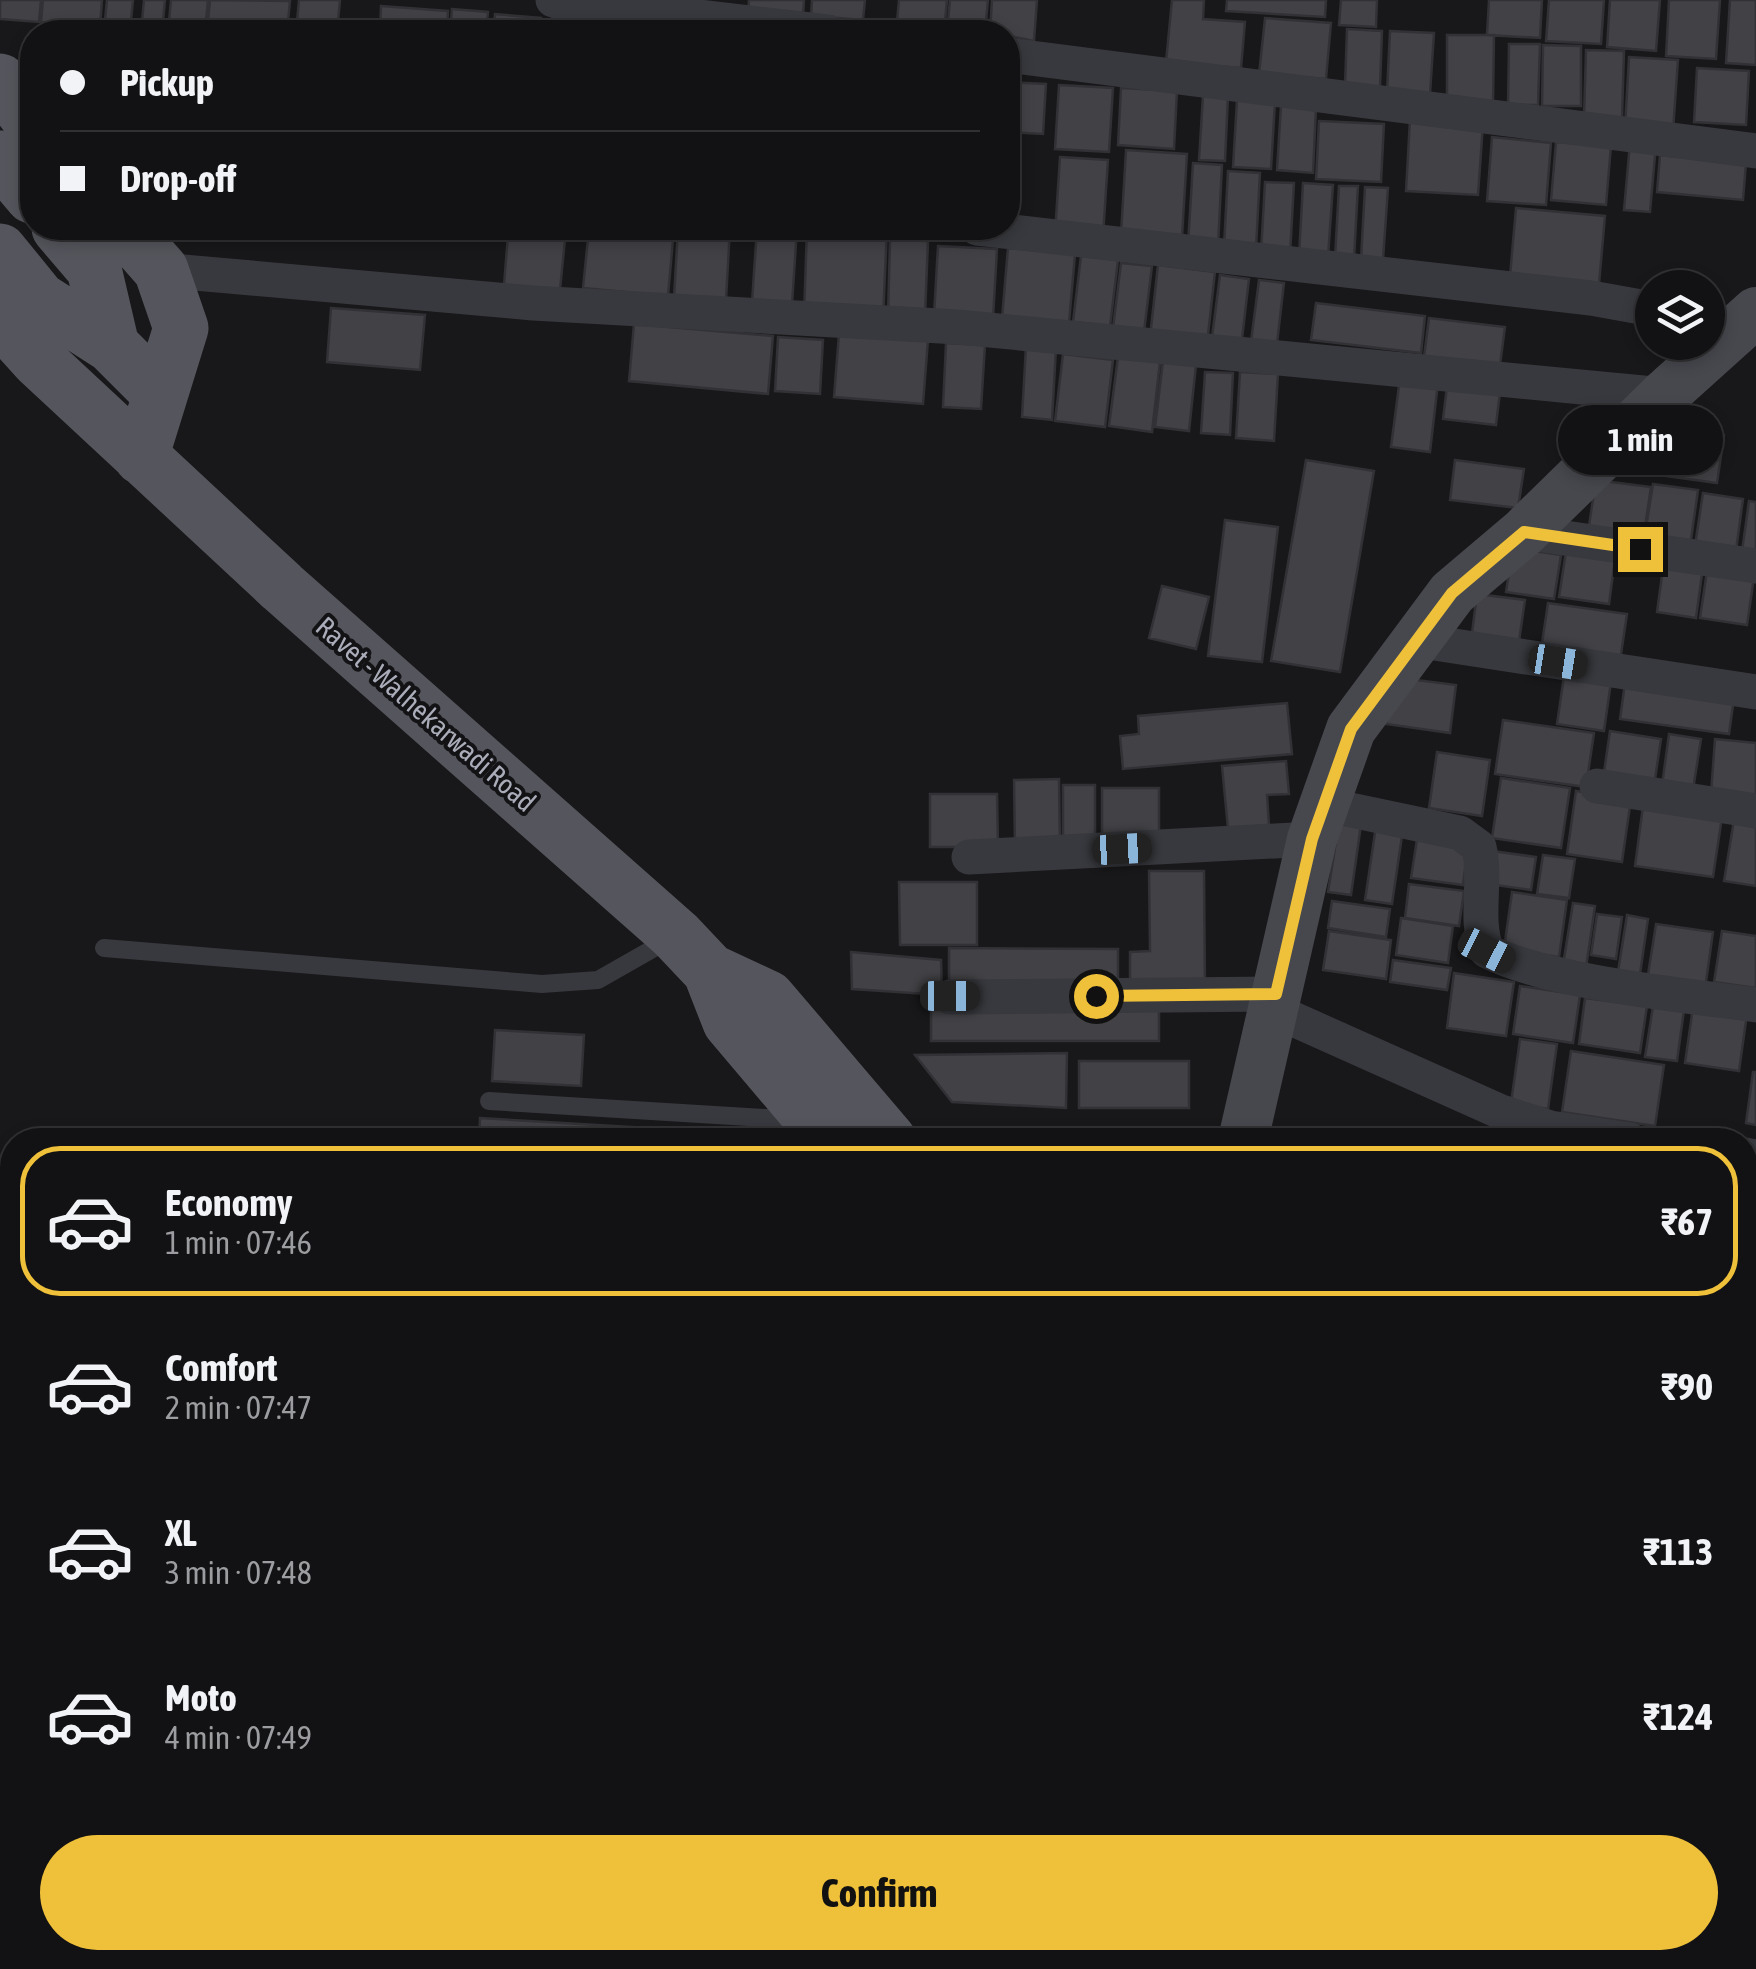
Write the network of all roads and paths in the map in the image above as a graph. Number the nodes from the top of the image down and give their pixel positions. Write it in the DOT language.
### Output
graph roads {
  1 [pos="553,0"];
  2 [pos="725,20"];
  3 [pos="1020,57"];
  4 [pos="1756,151"];
  5 [pos="1020,233"];
  6 [pos="69,240"];
  7 [pos="135,240"];
  8 [pos="0,252"];
  9 [pos="161,270"];
  10 [pos="1635,306"];
  11 [pos="0,318"];
  12 [pos="1735,319"];
  13 [pos="112,346"];
  14 [pos="160,394"];
  15 [pos="1664,395"];
  16 [pos="140,457"];
  17 [pos="1524,532"];
  18 [pos="1756,566"];
  19 [pos="1415,640"];
  20 [pos="1756,692"];
  21 [pos="1597,786"];
  22 [pos="1756,811"];
  23 [pos="1320,822"];
  24 [pos="969,858"];
  25 [pos="104,948"];
  26 [pos="693,953"];
  27 [pos="950,996"];
  28 [pos="1274,1002"];
  29 [pos="1756,1005"];
  30 [pos="489,1101"];
  31 [pos="799,1128"];
  32 [pos="820,1128"];
  33 [pos="880,1128"];
  34 [pos="1245,1128"];
  35 [pos="1550,1128"];
  1 -- 2 [label="street"];
  3 -- 4 [label="street"];
  5 -- 10 [label="street"];
  6 -- 13 [label="main road"];
  7 -- 9 [label="main road"];
  8 -- 13 [label="main road"];
  9 -- 14 [label="main road"];
  9 -- 15 [label="street"];
  11 -- 16 [label="main road, Ravet - Walhekarwadi Road"];
  12 -- 15 [label="street"];
  13 -- 14 [label="main road"];
  14 -- 16 [label="main road"];
  15 -- 17 [label="street"];
  16 -- 26 [label="main road, Ravet - Walhekarwadi Road"];
  17 -- 18 [label="street"];
  17 -- 19 [label="street"];
  19 -- 20 [label="street"];
  19 -- 23 [label="street"];
  21 -- 22 [label="street"];
  23 -- 24 [label="street"];
  23 -- 28 [label="street"];
  23 -- 29 [label="street"];
  25 -- 26 [label="lane"];
  26 -- 32 [label="main road"];
  26 -- 33 [label="main road"];
  27 -- 28 [label="street"];
  28 -- 34 [label="street"];
  28 -- 35 [label="street"];
  30 -- 31 [label="lane"];
}
